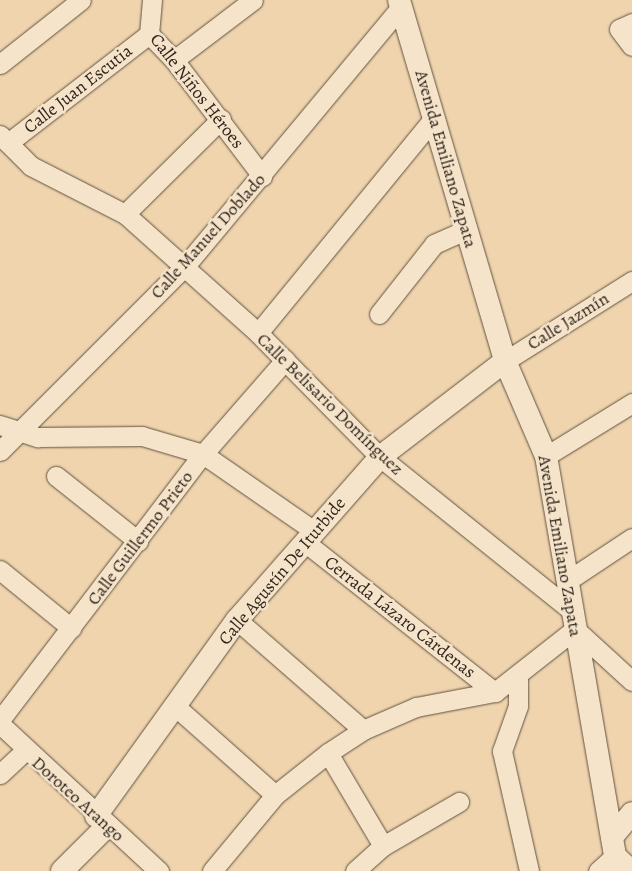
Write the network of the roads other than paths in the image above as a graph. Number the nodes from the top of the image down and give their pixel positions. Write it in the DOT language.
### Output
graph roads {
  1 [pos="82,0"];
  2 [pos="152,0"];
  3 [pos="253,0"];
  4 [pos="400,4"];
  5 [pos="632,23"];
  6 [pos="149,34"];
  7 [pos="632,46"];
  8 [pos="174,60"];
  9 [pos="0,64"];
  10 [pos="434,118"];
  11 [pos="221,119"];
  12 [pos="4,139"];
  13 [pos="262,176"];
  14 [pos="125,214"];
  15 [pos="466,229"];
  16 [pos="184,266"];
  17 [pos="632,281"];
  18 [pos="379,314"];
  19 [pos="258,333"];
  20 [pos="285,360"];
  21 [pos="505,361"];
  22 [pos="632,403"];
  23 [pos="0,425"];
  24 [pos="20,431"];
  25 [pos="0,451"];
  26 [pos="202,454"];
  27 [pos="546,456"];
  28 [pos="380,458"];
  29 [pos="56,476"];
  30 [pos="310,537"];
  31 [pos="632,538"];
  32 [pos="138,541"];
  33 [pos="0,570"];
  34 [pos="567,581"];
  35 [pos="237,620"];
  36 [pos="574,620"];
  37 [pos="71,628"];
  38 [pos="518,676"];
  39 [pos="632,681"];
  40 [pos="495,692"];
  41 [pos="176,707"];
  42 [pos="0,720"];
  43 [pos="0,724"];
  44 [pos="363,730"];
  45 [pos="26,750"];
  46 [pos="328,753"];
  47 [pos="0,774"];
  48 [pos="276,795"];
  49 [pos="459,802"];
  50 [pos="632,812"];
  51 [pos="102,821"];
  52 [pos="383,846"];
  53 [pos="615,854"];
  54 [pos="632,870"];
  55 [pos="62,871"];
  56 [pos="159,871"];
  57 [pos="212,871"];
  58 [pos="355,871"];
  59 [pos="529,871"];
  60 [pos="598,871"];
  1 -- 9 [label="street"];
  2 -- 6 [label="street, Calle Niños Héroes"];
  3 -- 8 [label="street"];
  4 -- 10 [label="street, Avenida Emiliano Zapata"];
  4 -- 13 [label="street, Calle Manuel Doblado"];
  5 -- 7 [label="street"];
  6 -- 8 [label="street, Calle Niños Héroes"];
  6 -- 12 [label="street, Calle Juan Escutia"];
  8 -- 11 [label="street, Calle Niños Héroes"];
  10 -- 15 [label="street, Avenida Emiliano Zapata"];
  10 -- 19 [label="street"];
  11 -- 13 [label="street, Calle Niños Héroes"];
  11 -- 14 [label="street"];
  12 -- 14 [label="street, Calle Belisario Domínguez"];
  13 -- 16 [label="street, Calle Manuel Doblado"];
  14 -- 16 [label="street, Calle Belisario Domínguez"];
  15 -- 18 [label="street"];
  15 -- 21 [label="street, Avenida Emiliano Zapata"];
  16 -- 19 [label="street, Calle Belisario Domínguez"];
  16 -- 24 [label="street, Calle Manuel Doblado"];
  17 -- 21 [label="street, Calle Jazmín"];
  19 -- 20 [label="street, Calle Belisario Domínguez"];
  20 -- 26 [label="street, Calle Guillermo Prieto"];
  20 -- 28 [label="street, Calle Belisario Domínguez"];
  21 -- 27 [label="street, Avenida Emiliano Zapata"];
  21 -- 28 [label="street, Calle Agustín De Iturbide"];
  22 -- 27 [label="street"];
  23 -- 24 [label="street, Cerrada Lázaro Cárdenas"];
  24 -- 25 [label="street, Calle Manuel Doblado"];
  24 -- 26 [label="street, Cerrada Lázaro Cárdenas"];
  26 -- 30 [label="street, Cerrada Lázaro Cárdenas"];
  26 -- 32 [label="street, Calle Guillermo Prieto"];
  27 -- 34 [label="street, Avenida Emiliano Zapata"];
  28 -- 30 [label="street, Calle Agustín De Iturbide"];
  28 -- 36 [label="street, Calle Belisario Domínguez"];
  29 -- 32 [label="street"];
  30 -- 35 [label="street, Calle Agustín De Iturbide"];
  30 -- 40 [label="street, Cerrada Lázaro Cárdenas"];
  31 -- 34 [label="street"];
  32 -- 37 [label="street, Calle Guillermo Prieto"];
  33 -- 37 [label="street"];
  34 -- 36 [label="street, Avenida Emiliano Zapata"];
  35 -- 41 [label="street, Calle Agustín De Iturbide"];
  35 -- 44 [label="street"];
  36 -- 38 [label="street"];
  36 -- 39 [label="street, Calle Belisario Domínguez"];
  36 -- 53 [label="street, Avenida Emiliano Zapata"];
  37 -- 42 [label="street, Calle Guillermo Prieto"];
  38 -- 40 [label="street"];
  38 -- 59 [label="street"];
  40 -- 44 [label="street"];
  41 -- 48 [label="street"];
  41 -- 51 [label="street, Calle Agustín De Iturbide"];
  43 -- 45 [label="street, Doroteo Arango"];
  44 -- 46 [label="street"];
  45 -- 47 [label="street"];
  45 -- 51 [label="street, Doroteo Arango"];
  46 -- 48 [label="street"];
  46 -- 52 [label="street"];
  48 -- 57 [label="street"];
  49 -- 52 [label="street"];
  50 -- 53 [label="street"];
  51 -- 55 [label="street, Calle Agustín De Iturbide"];
  51 -- 56 [label="street, Doroteo Arango"];
  52 -- 58 [label="street"];
  53 -- 54 [label="street"];
  53 -- 60 [label="street"];
}
